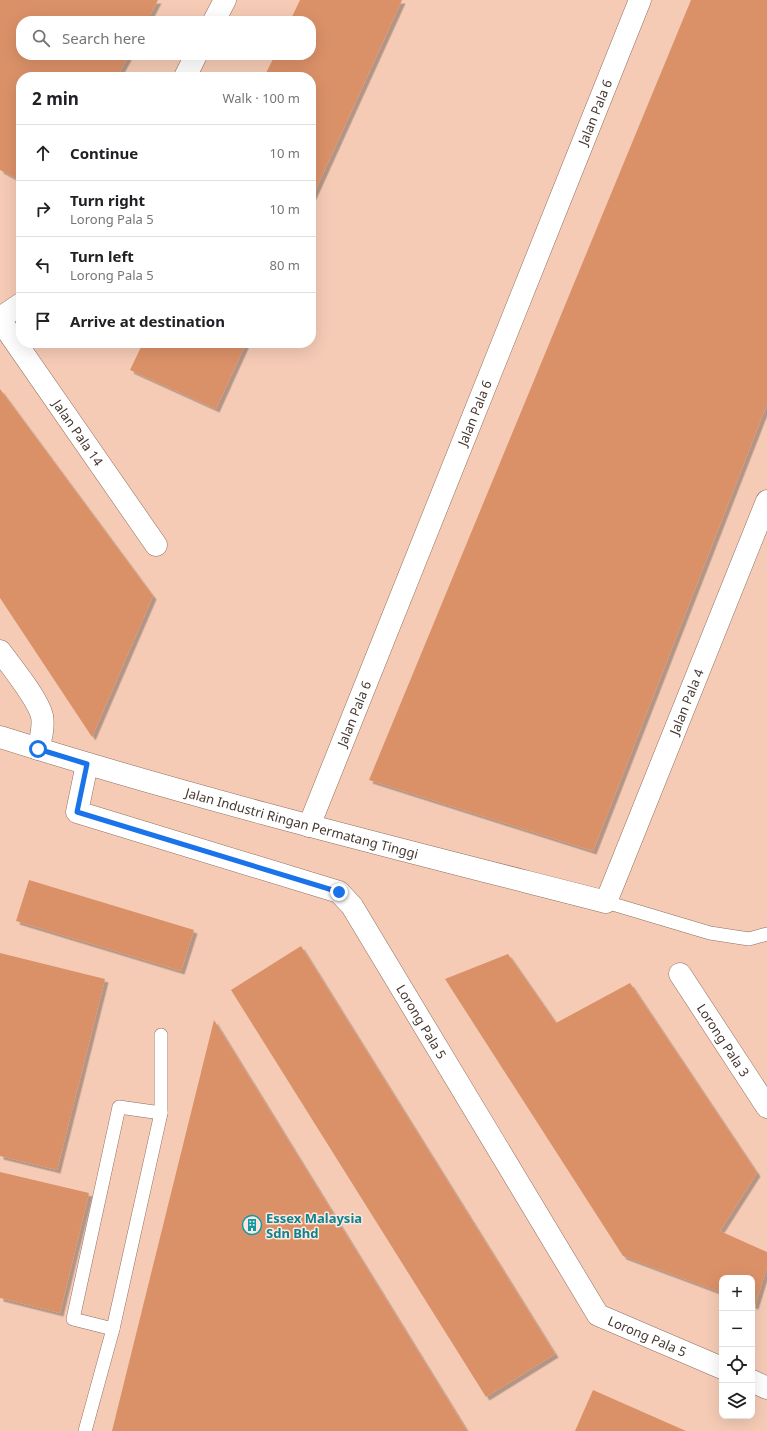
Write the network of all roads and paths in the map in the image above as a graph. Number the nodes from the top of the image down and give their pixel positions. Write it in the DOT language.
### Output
graph roads {
  1 [pos="225,0"];
  2 [pos="640,0"];
  3 [pos="217,16"];
  4 [pos="194,60"];
  5 [pos="188,72"];
  6 [pos="16,308"];
  7 [pos="0,319"];
  8 [pos="16,342"];
  9 [pos="20,348"];
  10 [pos="767,501"];
  11 [pos="156,545"];
  12 [pos="0,650"];
  13 [pos="0,737"];
  14 [pos="38,749"];
  15 [pos="87,764"];
  16 [pos="310,826"];
  17 [pos="606,902"];
  18 [pos="767,934"];
  19 [pos="680,974"];
  20 [pos="161,1035"];
  21 [pos="767,1107"];
  22 [pos="161,1113"];
  23 [pos="113,1329"];
  24 [pos="719,1367"];
  25 [pos="755,1382"];
  26 [pos="767,1388"];
  27 [pos="85,1431"];
  1 -- 3 [label="street"];
  2 -- 16 [label="street, Jalan Pala 6"];
  4 -- 5 [label="street"];
  6 -- 7 [label="street"];
  7 -- 8 [label="street, Jalan Pala 14"];
  9 -- 11 [label="street, Jalan Pala 14"];
  10 -- 17 [label="street, Jalan Pala 4"];
  12 -- 14 [label="street"];
  13 -- 14 [label="street, Jalan Industri Ringan Permatang Tinggi"];
  14 -- 15 [label="street, Jalan Industri Ringan Permatang Tinggi"];
  15 -- 16 [label="street, Jalan Industri Ringan Permatang Tinggi"];
  15 -- 24 [label="street, Lorong Pala 5"];
  16 -- 17 [label="street, Jalan Industri Ringan Permatang Tinggi"];
  17 -- 18 [label="lane"];
  19 -- 21 [label="street, Lorong Pala 3"];
  20 -- 22 [label="lane"];
  22 -- 23 [label="lane"];
  22 -- 23 [label="lane"];
  23 -- 27 [label="lane"];
  25 -- 26 [label="street"];
}
